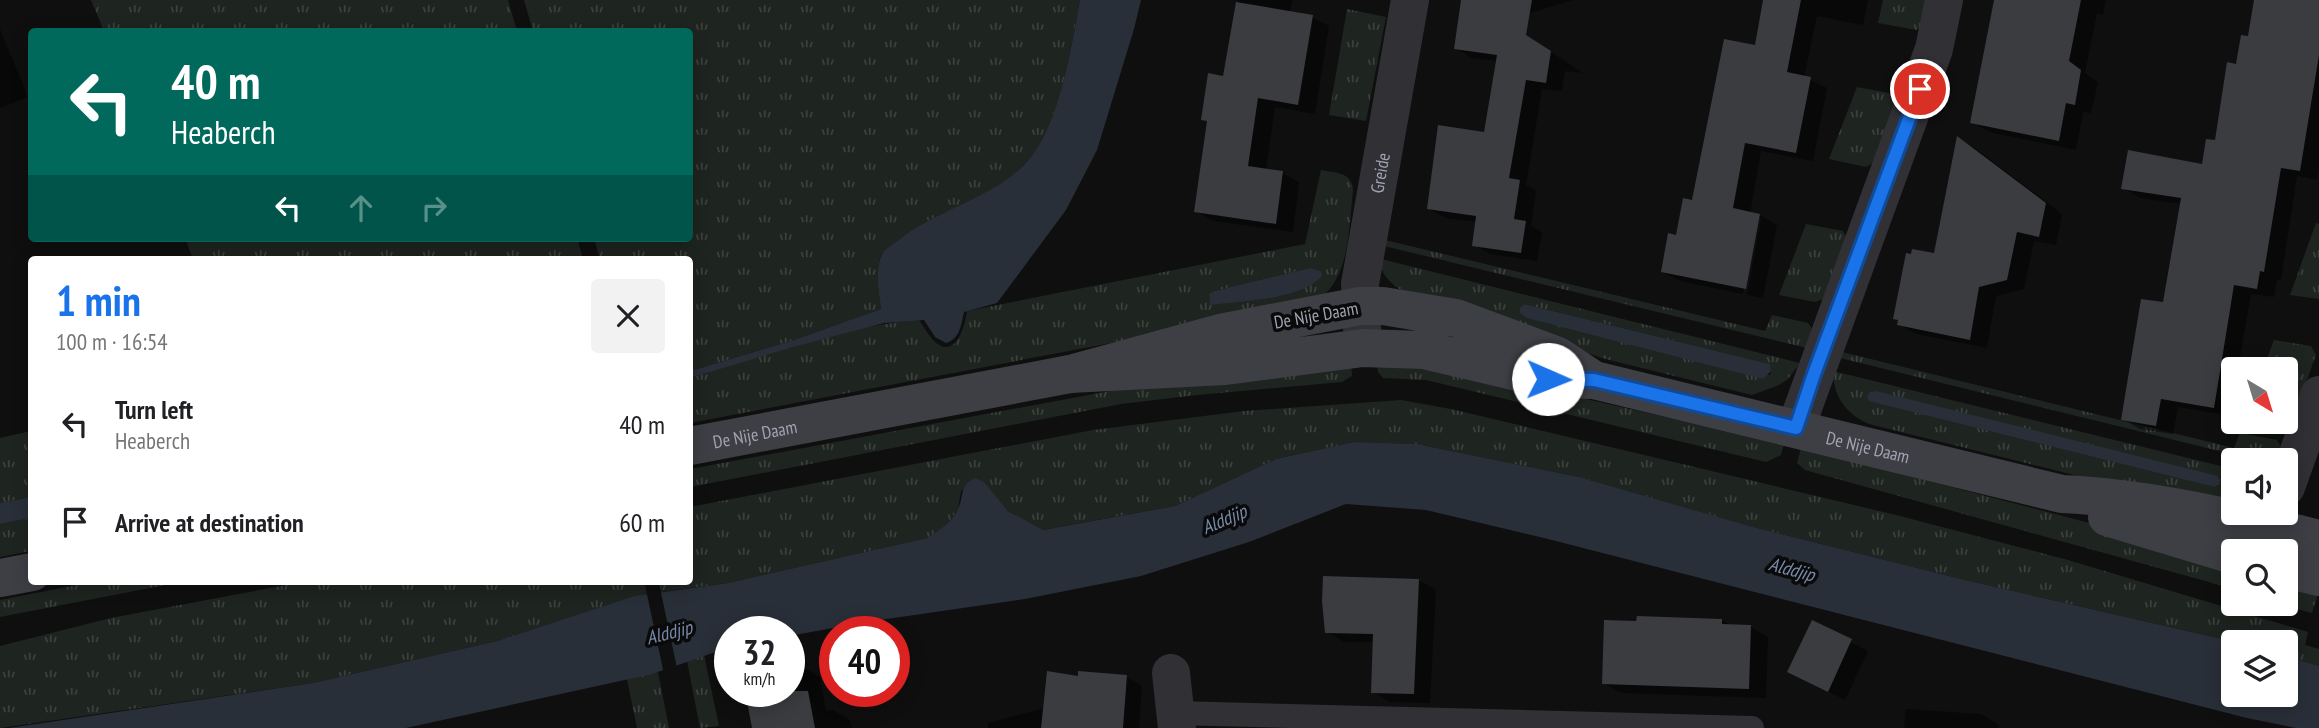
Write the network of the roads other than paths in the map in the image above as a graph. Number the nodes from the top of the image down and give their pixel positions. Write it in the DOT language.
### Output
graph roads {
  1 [pos="1410,0"];
  2 [pos="1944,0"];
  3 [pos="1360,306"];
  4 [pos="1363,348"];
  5 [pos="1070,374"];
  6 [pos="1594,380"];
  7 [pos="2319,395"];
  8 [pos="1796,428"];
  9 [pos="693,445"];
  10 [pos="2298,454"];
  11 [pos="2062,494"];
  12 [pos="2271,530"];
  13 [pos="2319,539"];
  14 [pos="2221,551"];
  15 [pos="2298,572"];
  16 [pos="28,573"];
  17 [pos="2319,577"];
  18 [pos="0,578"];
  19 [pos="1171,673"];
  20 [pos="1176,720"];
  21 [pos="1752,728"];
  1 -- 3 [label="street, Greide"];
  2 -- 8 [label="street"];
  3 -- 4 [label="street, Greide"];
  3 -- 5 [label="street, De Nije Daam"];
  3 -- 6 [label="street, De Nije Daam"];
  4 -- 5 [label="street, De Nije Daam"];
  4 -- 6 [label="street, De Nije Daam"];
  5 -- 9 [label="street, De Nije Daam"];
  6 -- 8 [label="street, De Nije Daam"];
  7 -- 10 [label="street"];
  8 -- 11 [label="street, De Nije Daam"];
  11 -- 12 [label="street, De Nije Daam"];
  11 -- 14 [label="street, De Nije Daam"];
  12 -- 13 [label="street, De Nije Daam"];
  15 -- 17 [label="street"];
  16 -- 18 [label="street"];
  19 -- 20 [label="street"];
  20 -- 21 [label="lane"];
}
